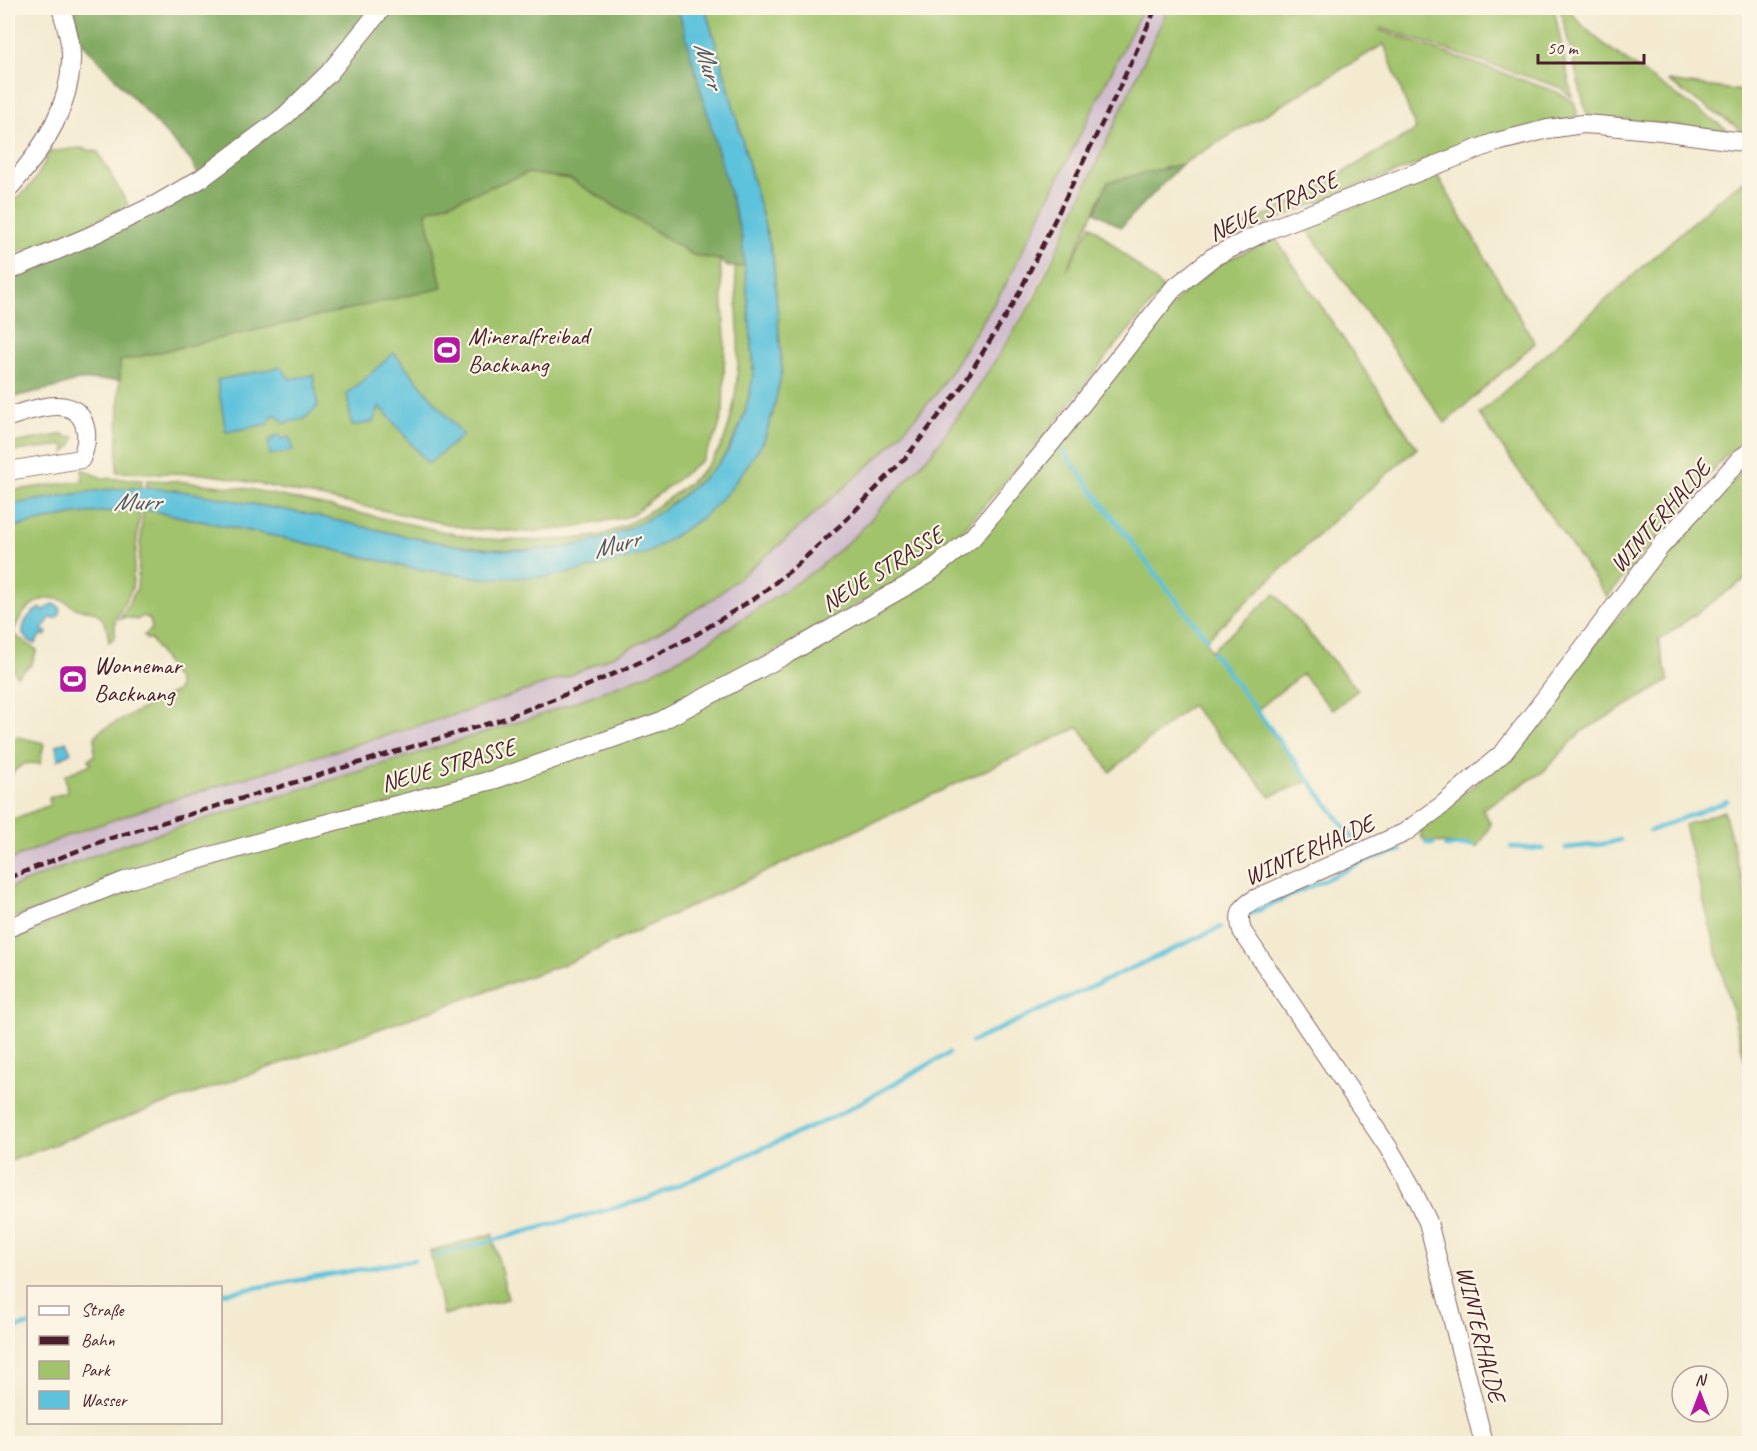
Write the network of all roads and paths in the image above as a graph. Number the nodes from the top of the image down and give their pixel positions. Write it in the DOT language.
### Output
graph roads {
  1 [pos="61,8"];
  2 [pos="382,8"];
  3 [pos="1749,143"];
  4 [pos="8,189"];
  5 [pos="8,271"];
  6 [pos="8,417"];
  7 [pos="1749,452"];
  8 [pos="8,471"];
  9 [pos="8,928"];
  10 [pos="1484,1443"];
  1 -- 4 [label="street"];
  2 -- 5 [label="street"];
  3 -- 9 [label="street, NEUE STRASSE"];
  6 -- 8 [label="street"];
  7 -- 10 [label="street, WINTERHALDE"];
}
